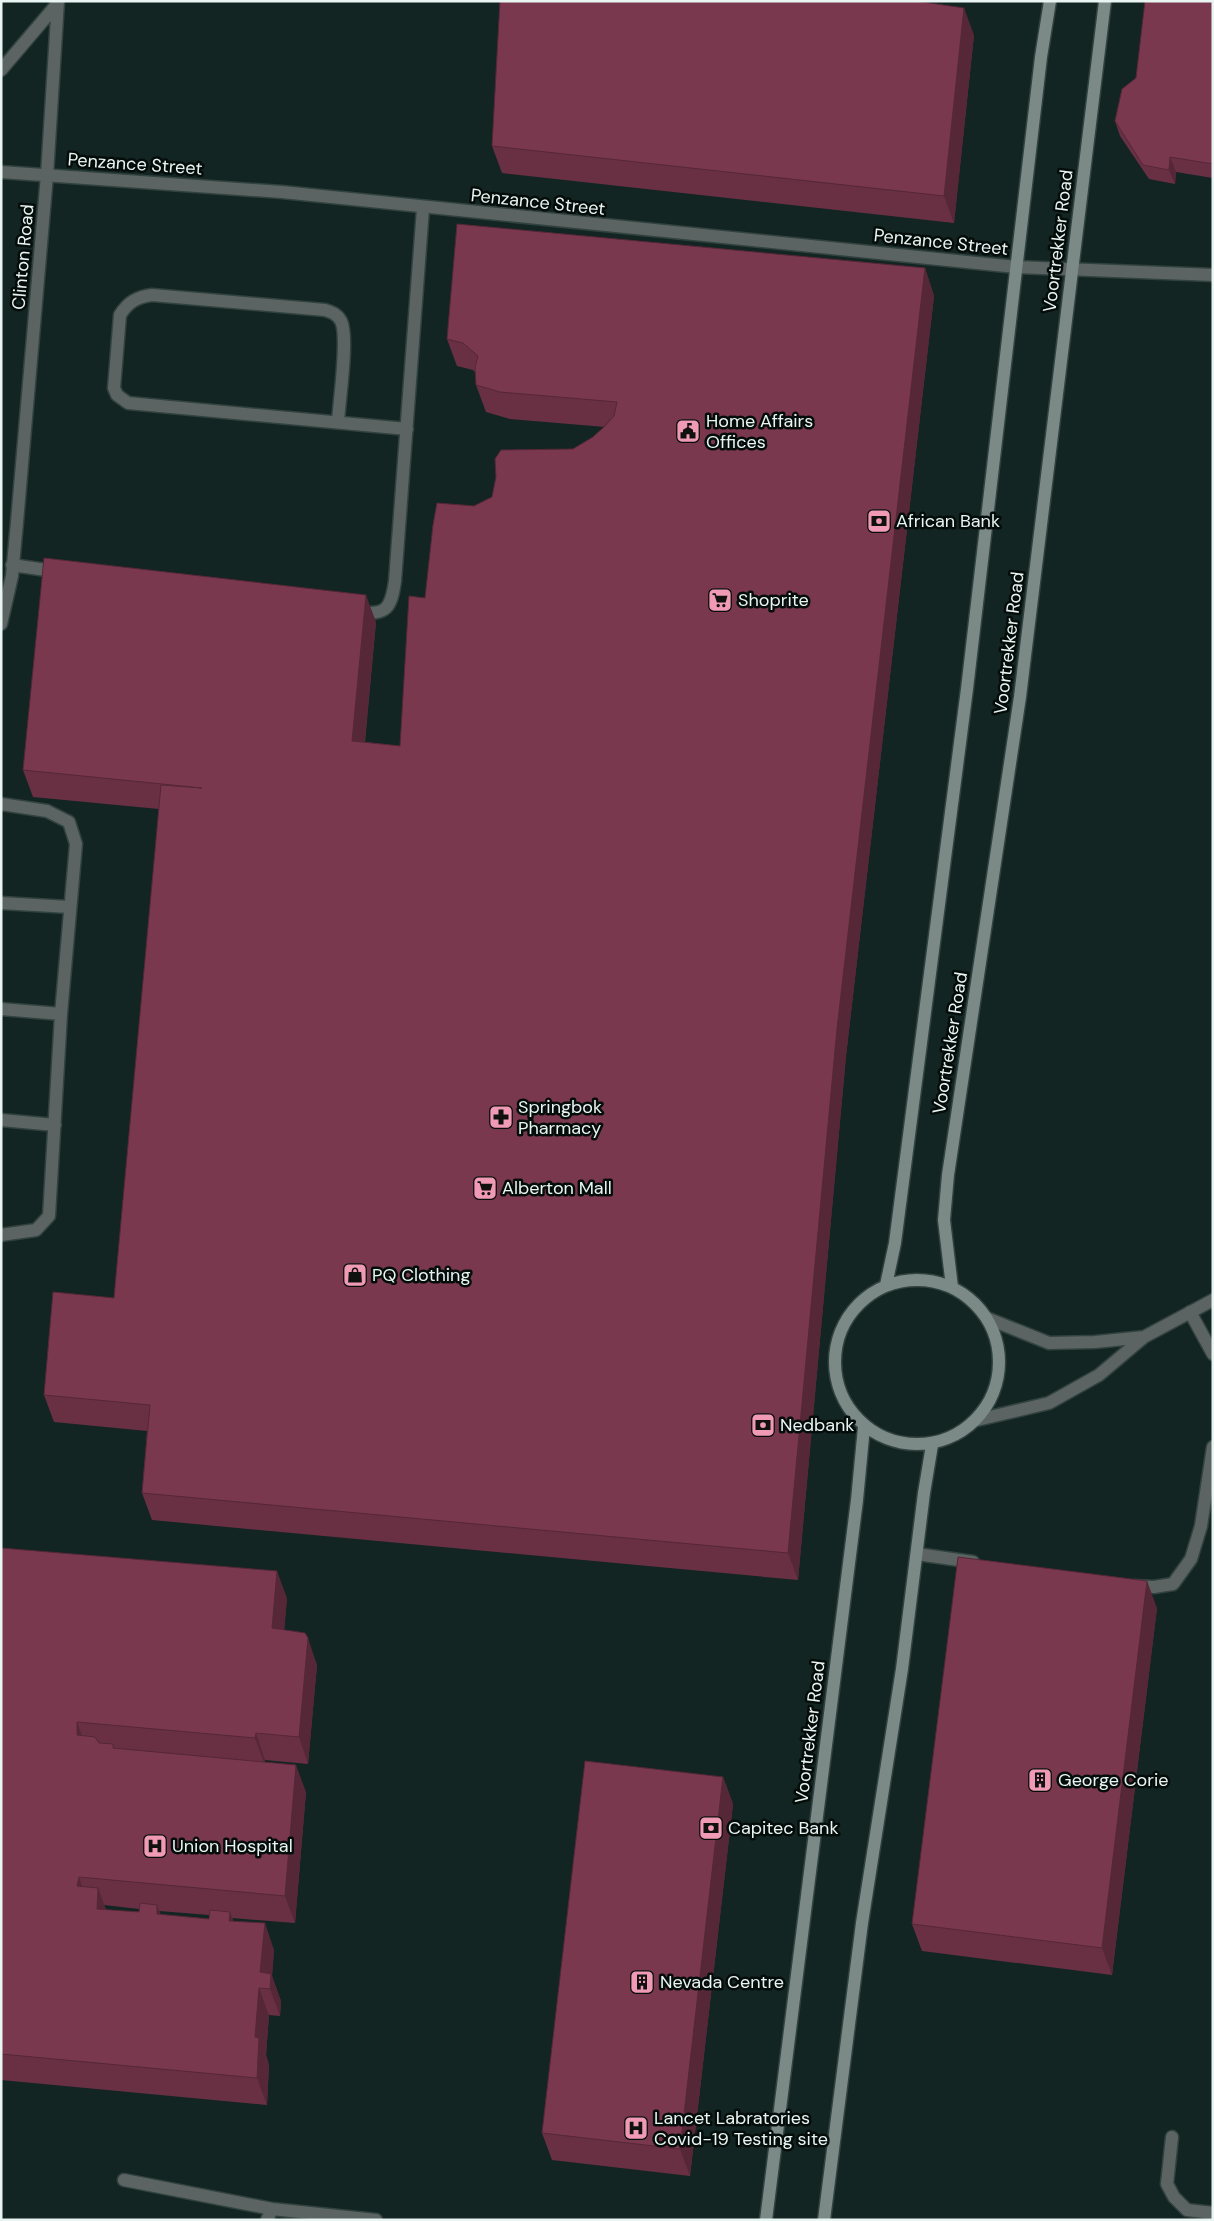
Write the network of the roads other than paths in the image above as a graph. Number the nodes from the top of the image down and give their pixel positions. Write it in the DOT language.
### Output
graph roads {
  1 [pos="1050,1"];
  2 [pos="1105,1"];
  3 [pos="58,2"];
  4 [pos="1,70"];
  5 [pos="1,172"];
  6 [pos="47,175"];
  7 [pos="423,208"];
  8 [pos="1016,267"];
  9 [pos="1072,270"];
  10 [pos="1213,275"];
  11 [pos="338,422"];
  12 [pos="407,429"];
  13 [pos="12,571"];
  14 [pos="71,573"];
  15 [pos="1,588"];
  16 [pos="345,611"];
  17 [pos="1,624"];
  18 [pos="1,804"];
  19 [pos="1,903"];
  20 [pos="69,907"];
  21 [pos="1,1009"];
  22 [pos="61,1014"];
  23 [pos="1,1120"];
  24 [pos="55,1125"];
  25 [pos="1,1235"];
  26 [pos="886,1285"];
  27 [pos="952,1287"];
  28 [pos="1213,1300"];
  29 [pos="1190,1312"];
  30 [pos="989,1319"];
  31 [pos="1144,1337"];
  32 [pos="1213,1354"];
  33 [pos="977,1420"];
  34 [pos="864,1427"];
  35 [pos="932,1445"];
  36 [pos="1213,1447"];
  37 [pos="917,1554"];
  38 [pos="983,1564"];
  39 [pos="1117,1584"];
  40 [pos="1172,2137"];
  41 [pos="124,2180"];
  42 [pos="270,2214"];
  43 [pos="1213,2214"];
  44 [pos="358,2219"];
  45 [pos="376,2220"];
  46 [pos="766,2220"];
  47 [pos="824,2220"];
  1 -- 8 [label="main road, Voortrekker Road"];
  2 -- 9 [label="main road, Voortrekker Road"];
  3 -- 4 [label="street"];
  3 -- 6 [label="street, Clinton Road"];
  5 -- 6 [label="street, Penzance Street"];
  6 -- 7 [label="street, Penzance Street"];
  6 -- 13 [label="street, Clinton Road"];
  7 -- 8 [label="street, Penzance Street"];
  7 -- 12 [label="street"];
  8 -- 9 [label="street, Penzance Street"];
  8 -- 26 [label="main road, Voortrekker Road"];
  9 -- 10 [label="street, Penzance Street"];
  9 -- 27 [label="main road, Voortrekker Road"];
  11 -- 11 [label="street"];
  11 -- 12 [label="street"];
  12 -- 16 [label="street"];
  13 -- 14 [label="street"];
  13 -- 15 [label="street"];
  13 -- 17 [label="street, Clinton Road"];
  18 -- 20 [label="street"];
  19 -- 20 [label="street"];
  20 -- 22 [label="street"];
  21 -- 22 [label="street"];
  22 -- 24 [label="street"];
  23 -- 24 [label="street"];
  24 -- 25 [label="street"];
  26 -- 27 [label="main road"];
  26 -- 34 [label="main road"];
  27 -- 30 [label="main road"];
  28 -- 29 [label="street"];
  29 -- 31 [label="street"];
  29 -- 32 [label="street"];
  30 -- 31 [label="street"];
  30 -- 33 [label="main road"];
  31 -- 33 [label="street"];
  33 -- 35 [label="main road"];
  34 -- 35 [label="main road"];
  34 -- 46 [label="main road, Voortrekker Road"];
  35 -- 37 [label="main road"];
  36 -- 39 [label="street"];
  37 -- 38 [label="street"];
  37 -- 47 [label="main road"];
  40 -- 43 [label="street"];
  41 -- 42 [label="street"];
  42 -- 44 [label="street"];
  44 -- 45 [label="street"];
}
